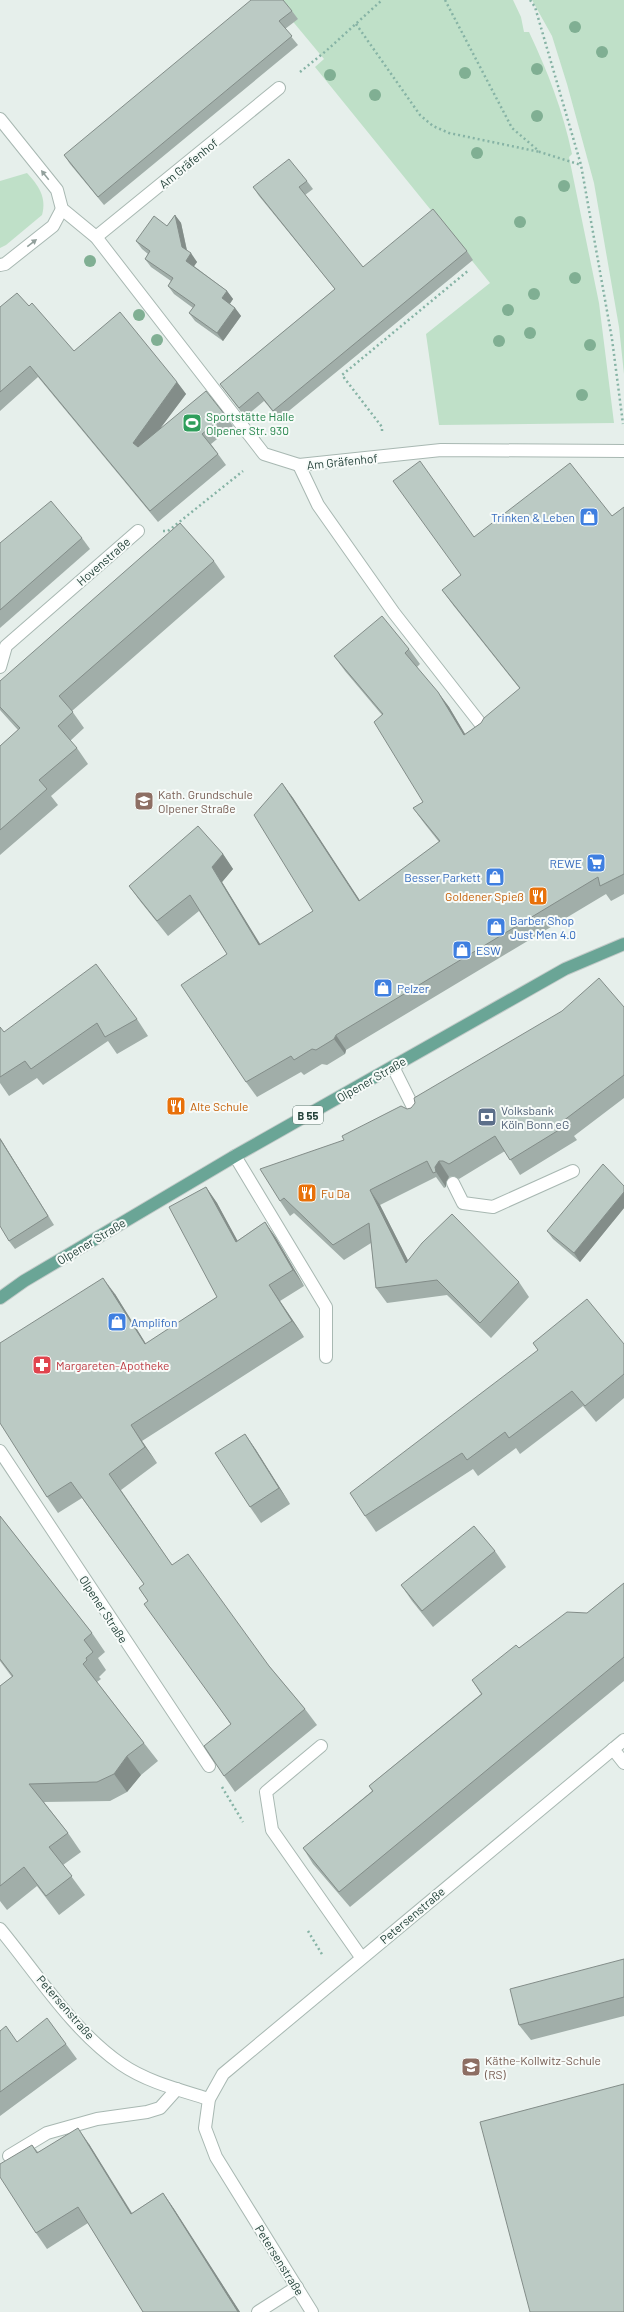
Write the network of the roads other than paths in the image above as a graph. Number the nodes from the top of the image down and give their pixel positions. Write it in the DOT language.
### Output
graph roads {
  1 [pos="279,88"];
  2 [pos="0,119"];
  3 [pos="62,209"];
  4 [pos="96,238"];
  5 [pos="0,265"];
  6 [pos="624,451"];
  7 [pos="299,465"];
  8 [pos="138,530"];
  9 [pos="0,667"];
  10 [pos="487,732"];
  11 [pos="624,944"];
  12 [pos="393,1067"];
  13 [pos="418,1117"];
  14 [pos="235,1156"];
  15 [pos="573,1171"];
  16 [pos="453,1183"];
  17 [pos="0,1298"];
  18 [pos="326,1357"];
  19 [pos="0,1451"];
  20 [pos="624,1740"];
  21 [pos="321,1746"];
  22 [pos="613,1749"];
  23 [pos="624,1763"];
  24 [pos="209,1766"];
  25 [pos="0,1929"];
  26 [pos="361,1958"];
  27 [pos="177,2089"];
  28 [pos="209,2099"];
  29 [pos="9,2156"];
  30 [pos="297,2287"];
  31 [pos="258,2312"];
  32 [pos="312,2312"];
  1 -- 4 [label="street, Am Gräfenhof"];
  3 -- 2 [label="street, one-way"];
  3 -- 4 [label="street"];
  5 -- 3 [label="street, one-way"];
  4 -- 7 [label="street, Am Gräfenhof"];
  6 -- 7 [label="street, Am Gräfenhof"];
  7 -- 10 [label="street"];
  8 -- 9 [label="street, Hovenstraße"];
  11 -- 12 [label="main road, Olpener Straße / B 55"];
  12 -- 13 [label="street"];
  12 -- 14 [label="main road, Olpener Straße / B 55"];
  14 -- 17 [label="main road, Olpener Straße / B 55"];
  14 -- 18 [label="street"];
  15 -- 16 [label="street"];
  19 -- 24 [label="street, Olpener Straße"];
  20 -- 22 [label="street, Petersenstraße"];
  21 -- 26 [label="street"];
  22 -- 23 [label="street"];
  22 -- 26 [label="street, Petersenstraße"];
  25 -- 27 [label="street, Petersenstraße"];
  26 -- 28 [label="street, Petersenstraße"];
  27 -- 28 [label="street, Petersenstraße"];
  27 -- 29 [label="street"];
  28 -- 30 [label="street, Petersenstraße"];
  30 -- 31 [label="street"];
  30 -- 32 [label="street, Petersenstraße"];
}
